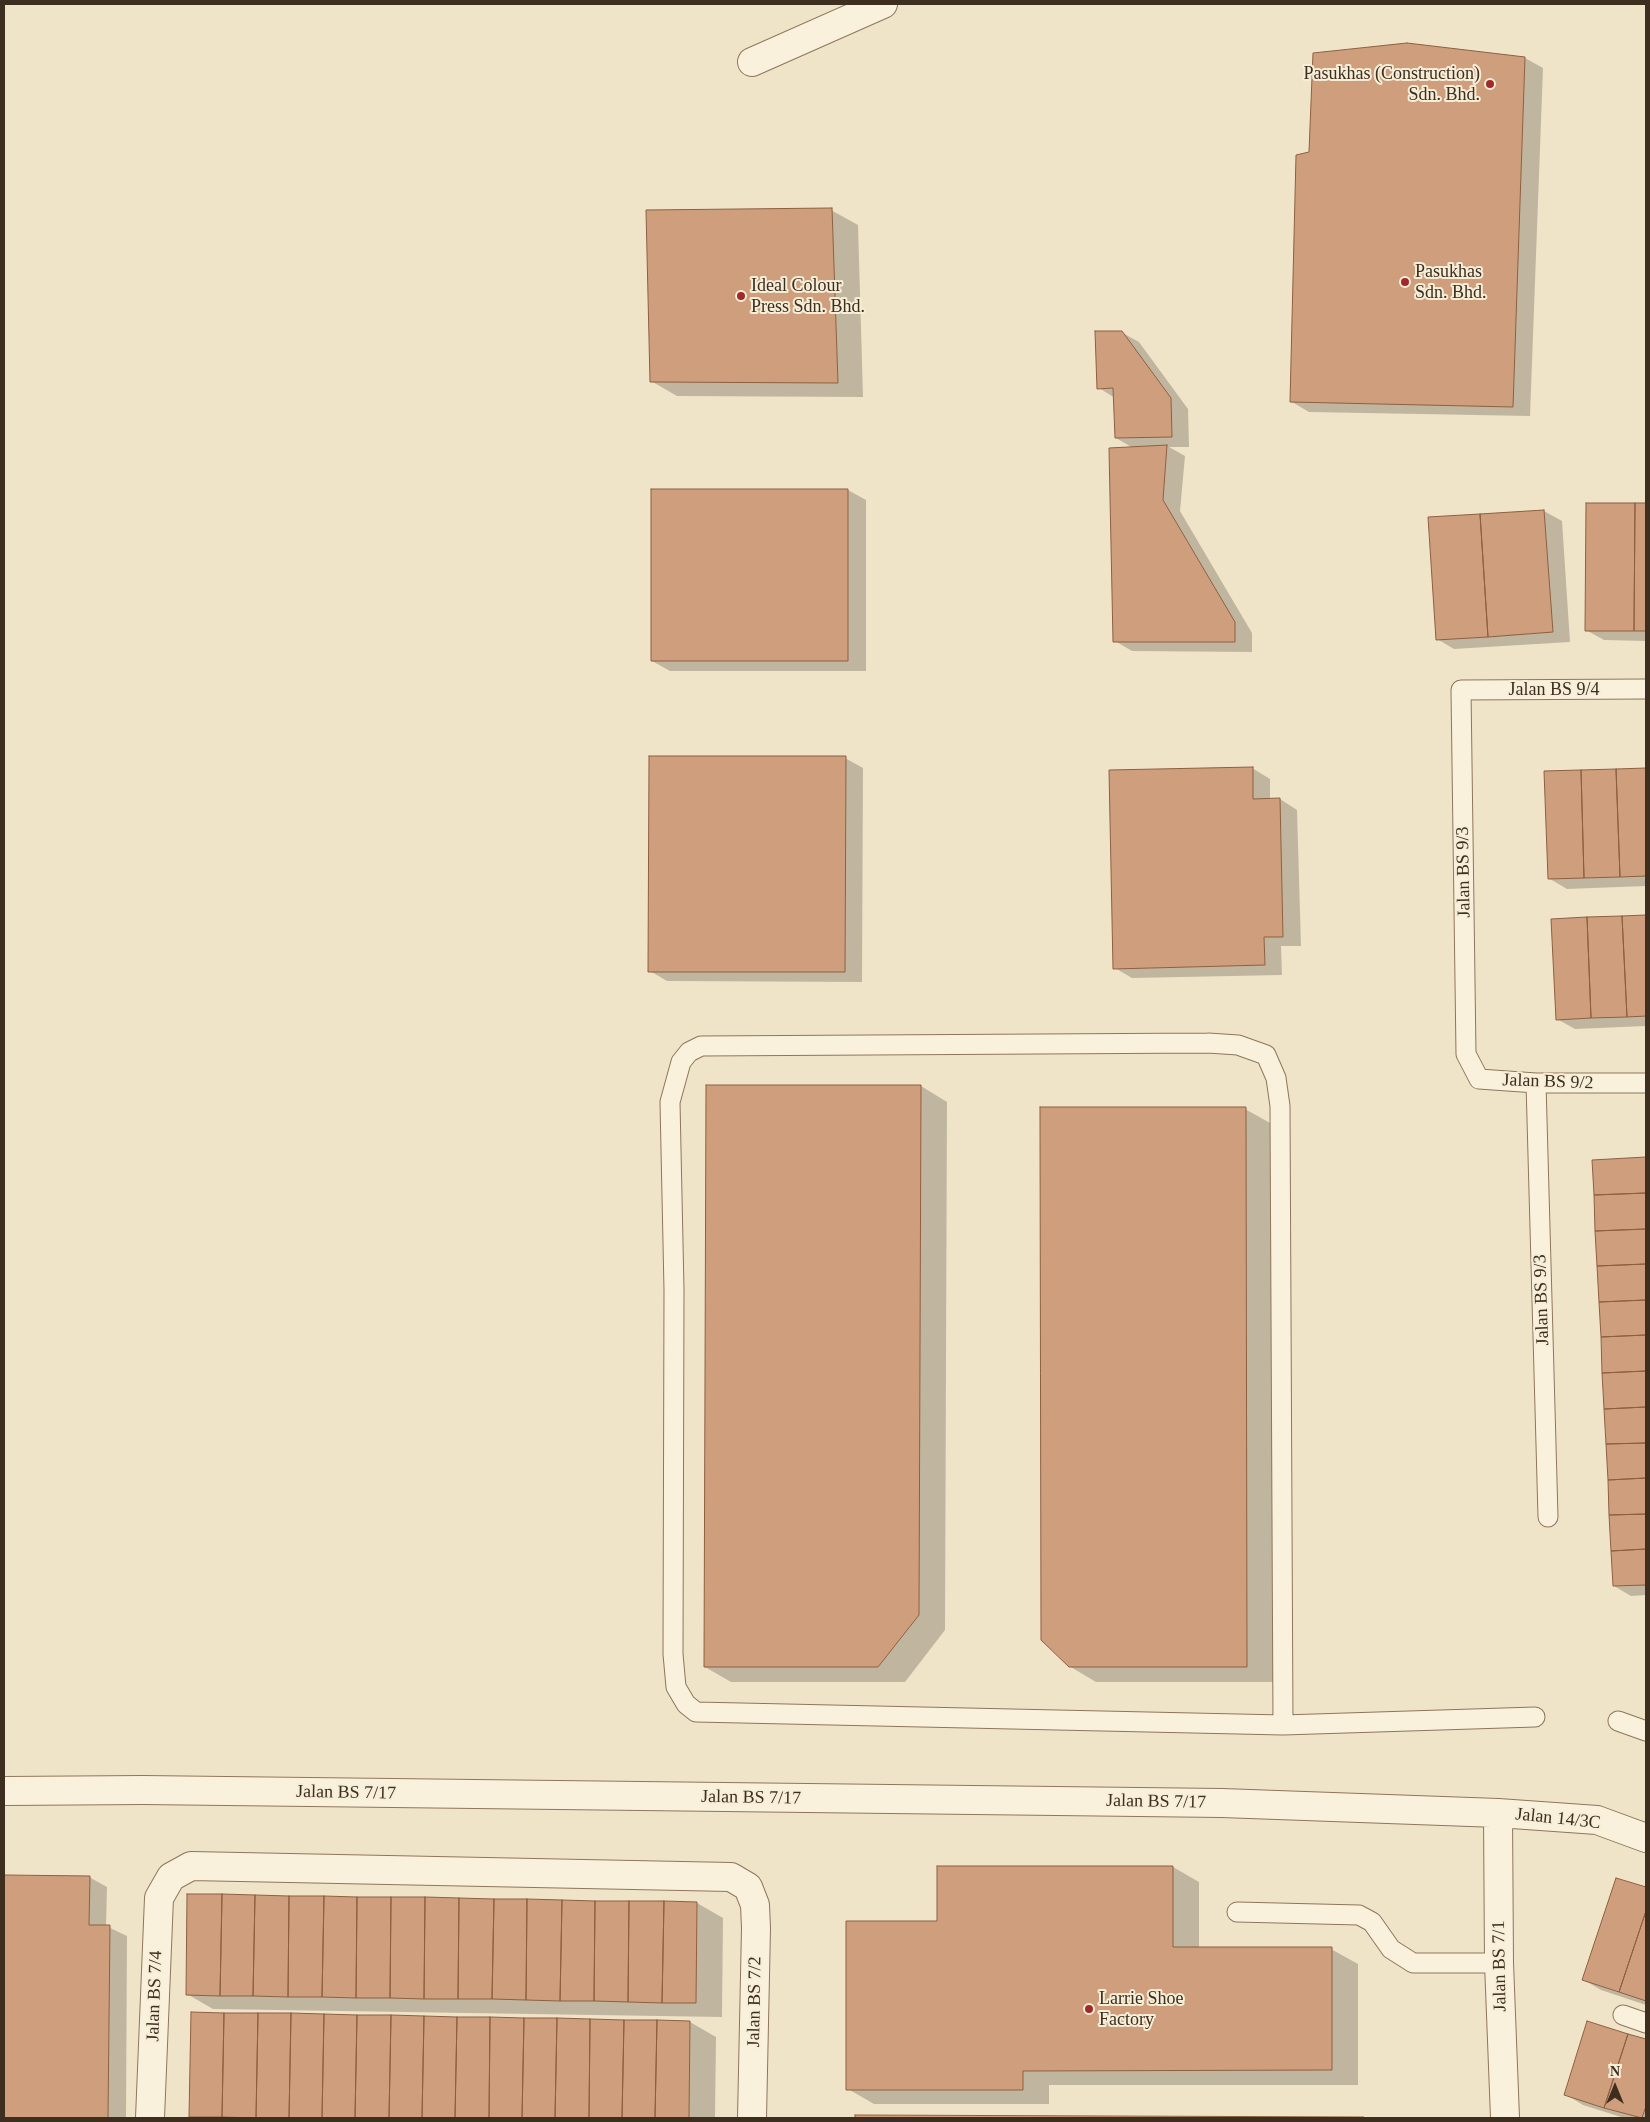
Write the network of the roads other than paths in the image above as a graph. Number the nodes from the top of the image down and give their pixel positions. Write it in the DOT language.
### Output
graph roads {
  1 [pos="883,4"];
  2 [pos="752,62"];
  3 [pos="1646,689"];
  4 [pos="1461,690"];
  5 [pos="1466,1054"];
  6 [pos="1536,1083"];
  7 [pos="1646,1083"];
  8 [pos="1548,1517"];
  9 [pos="1535,1718"];
  10 [pos="1618,1721"];
  11 [pos="1283,1725"];
  12 [pos="1646,1731"];
  13 [pos="4,1791"];
  14 [pos="1498,1813"];
  15 [pos="1646,1838"];
  16 [pos="748,1887"];
  17 [pos="1237,1912"];
  18 [pos="1499,1963"];
  19 [pos="1623,2015"];
  20 [pos="1646,2023"];
  21 [pos="150,2118"];
  22 [pos="752,2118"];
  23 [pos="1505,2118"];
  1 -- 2 [label="street"];
  3 -- 4 [label="lane, Jalan BS 9/4"];
  4 -- 5 [label="lane, Jalan BS 9/3"];
  5 -- 6 [label="lane, Jalan BS 9/2"];
  6 -- 7 [label="lane, Jalan BS 9/2"];
  6 -- 8 [label="lane, Jalan BS 9/3"];
  9 -- 11 [label="lane"];
  10 -- 12 [label="lane"];
  11 -- 11 [label="lane"];
  13 -- 14 [label="street, Jalan BS 7/17"];
  14 -- 15 [label="street, Jalan 14/3C"];
  14 -- 18 [label="street, Jalan BS 7/1"];
  16 -- 21 [label="street, Jalan BS 7/4"];
  16 -- 22 [label="street, Jalan BS 7/2"];
  17 -- 18 [label="lane"];
  18 -- 23 [label="street, Jalan BS 7/1"];
  19 -- 20 [label="lane"];
}
